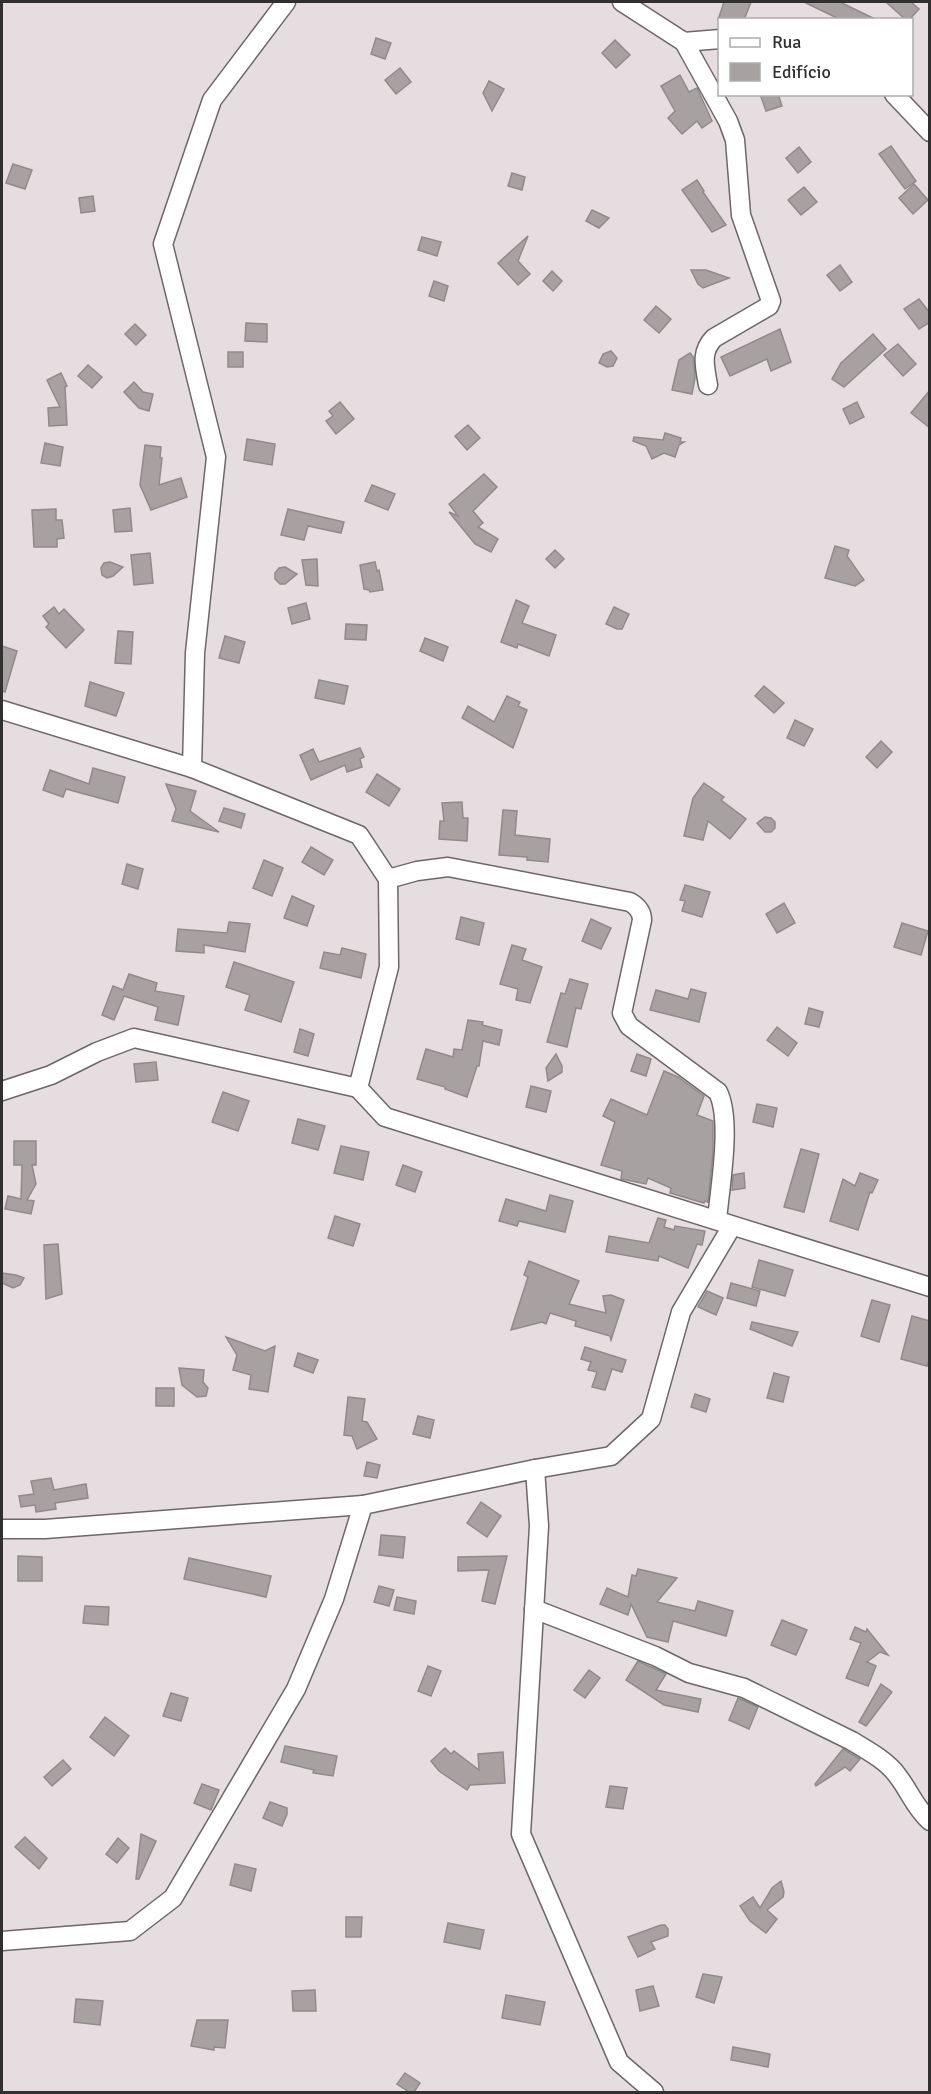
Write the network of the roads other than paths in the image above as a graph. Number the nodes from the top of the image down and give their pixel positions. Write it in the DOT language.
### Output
graph roads {
  1 [pos="286,2"];
  2 [pos="622,2"];
  3 [pos="718,39"];
  4 [pos="684,42"];
  5 [pos="896,96"];
  6 [pos="930,132"];
  7 [pos="708,385"];
  8 [pos="2,710"];
  9 [pos="192,768"];
  10 [pos="388,879"];
  11 [pos="358,1088"];
  12 [pos="2,1092"];
  13 [pos="725,1223"];
  14 [pos="930,1287"];
  15 [pos="535,1468"];
  16 [pos="363,1504"];
  17 [pos="2,1529"];
  18 [pos="534,1609"];
  19 [pos="930,1821"];
  20 [pos="2,1941"];
  21 [pos="654,2092"];
  1 -- 9 [label="street"];
  2 -- 4 [label="street"];
  3 -- 4 [label="street"];
  4 -- 7 [label="street"];
  5 -- 6 [label="street"];
  8 -- 9 [label="street"];
  9 -- 10 [label="street"];
  10 -- 11 [label="street"];
  10 -- 13 [label="street"];
  11 -- 12 [label="street"];
  11 -- 13 [label="street"];
  13 -- 14 [label="street"];
  13 -- 15 [label="street"];
  15 -- 16 [label="street"];
  15 -- 18 [label="street"];
  16 -- 17 [label="street"];
  16 -- 20 [label="street"];
  18 -- 19 [label="street"];
  18 -- 21 [label="street"];
}
